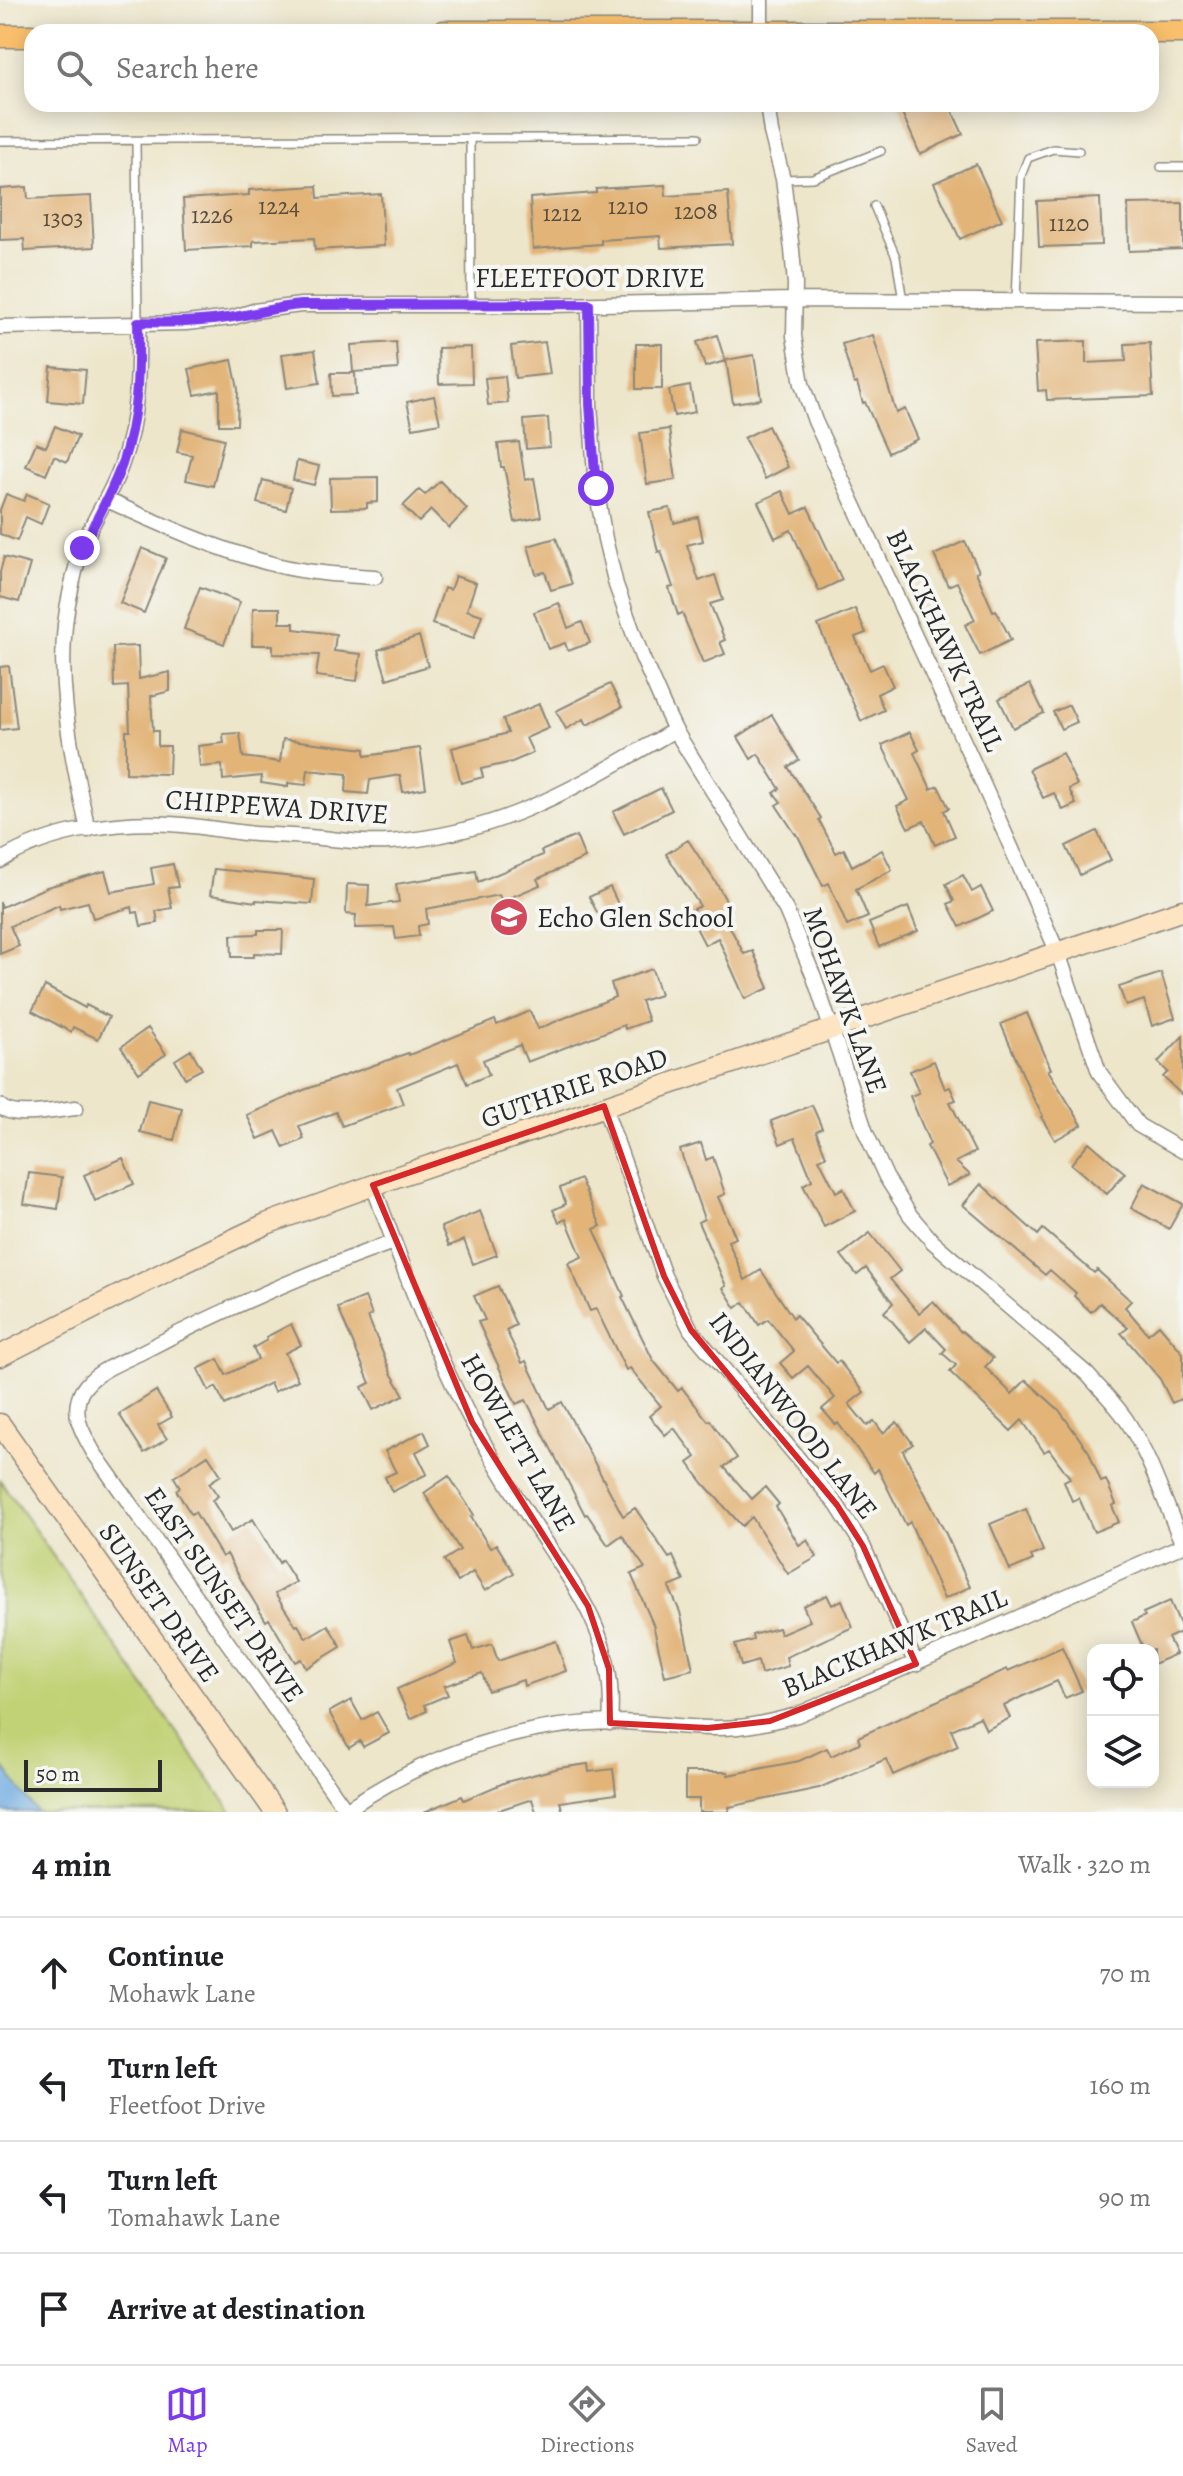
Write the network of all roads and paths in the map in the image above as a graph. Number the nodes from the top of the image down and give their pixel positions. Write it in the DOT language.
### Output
graph roads {
  1 [pos="761,0"];
  2 [pos="761,24"];
  3 [pos="1159,32"];
  4 [pos="1183,32"];
  5 [pos="0,36"];
  6 [pos="24,36"];
  7 [pos="768,112"];
  8 [pos="698,137"];
  9 [pos="470,139"];
  10 [pos="0,141"];
  11 [pos="136,141"];
  12 [pos="881,151"];
  13 [pos="1079,151"];
  14 [pos="1161,167"];
  15 [pos="1183,167"];
  16 [pos="783,179"];
  17 [pos="874,206"];
  18 [pos="794,300"];
  19 [pos="903,301"];
  20 [pos="1016,301"];
  21 [pos="1183,302"];
  22 [pos="471,304"];
  23 [pos="589,304"];
  24 [pos="138,322"];
  25 [pos="0,327"];
  26 [pos="107,500"];
  27 [pos="375,577"];
  28 [pos="675,730"];
  29 [pos="88,830"];
  30 [pos="0,861"];
  31 [pos="1183,910"];
  32 [pos="1058,953"];
  33 [pos="831,1029"];
  34 [pos="0,1106"];
  35 [pos="604,1106"];
  36 [pos="76,1108"];
  37 [pos="1183,1151"];
  38 [pos="373,1185"];
  39 [pos="393,1242"];
  40 [pos="0,1356"];
  41 [pos="0,1424"];
  42 [pos="1183,1545"];
  43 [pos="916,1664"];
  44 [pos="610,1723"];
  45 [pos="344,1811"];
  46 [pos="275,1812"];
  1 -- 2 [label="street"];
  3 -- 4 [label="main road"];
  5 -- 6 [label="main road"];
  7 -- 16 [label="street, BLACKHAWK TRAIL"];
  8 -- 9 [label="lane"];
  9 -- 11 [label="lane"];
  9 -- 22 [label="lane"];
  10 -- 11 [label="lane"];
  11 -- 24 [label="lane"];
  12 -- 16 [label="lane"];
  13 -- 20 [label="lane"];
  14 -- 15 [label="lane"];
  16 -- 18 [label="street, BLACKHAWK TRAIL"];
  17 -- 19 [label="lane"];
  18 -- 19 [label="street, FLEETFOOT DRIVE"];
  18 -- 23 [label="street, FLEETFOOT DRIVE"];
  18 -- 32 [label="street, BLACKHAWK TRAIL"];
  19 -- 20 [label="street, FLEETFOOT DRIVE"];
  20 -- 21 [label="street, FLEETFOOT DRIVE"];
  22 -- 23 [label="street, FLEETFOOT DRIVE"];
  22 -- 24 [label="street, FLEETFOOT DRIVE"];
  23 -- 28 [label="street, MOHAWK LANE"];
  24 -- 25 [label="street, FLEETFOOT DRIVE"];
  24 -- 26 [label="street"];
  26 -- 27 [label="street"];
  26 -- 29 [label="street"];
  28 -- 29 [label="street, CHIPPEWA DRIVE"];
  28 -- 33 [label="street, MOHAWK LANE"];
  29 -- 30 [label="street, CHIPPEWA DRIVE"];
  31 -- 32 [label="street, GUTHRIE ROAD"];
  32 -- 33 [label="street, GUTHRIE ROAD"];
  32 -- 37 [label="street, BLACKHAWK TRAIL"];
  33 -- 35 [label="street, GUTHRIE ROAD"];
  33 -- 42 [label="street, MOHAWK LANE"];
  34 -- 36 [label="street"];
  35 -- 38 [label="street, GUTHRIE ROAD"];
  35 -- 43 [label="street, INDIANWOOD LANE"];
  38 -- 39 [label="street, HOWLETT LANE"];
  38 -- 40 [label="street, GUTHRIE ROAD"];
  39 -- 44 [label="street, HOWLETT LANE"];
  39 -- 45 [label="street, EAST SUNSET DRIVE"];
  41 -- 46 [label="street, SUNSET DRIVE"];
  42 -- 43 [label="street, BLACKHAWK TRAIL"];
  43 -- 44 [label="street, BLACKHAWK TRAIL"];
  44 -- 45 [label="street, BLACKHAWK TRAIL"];
}
